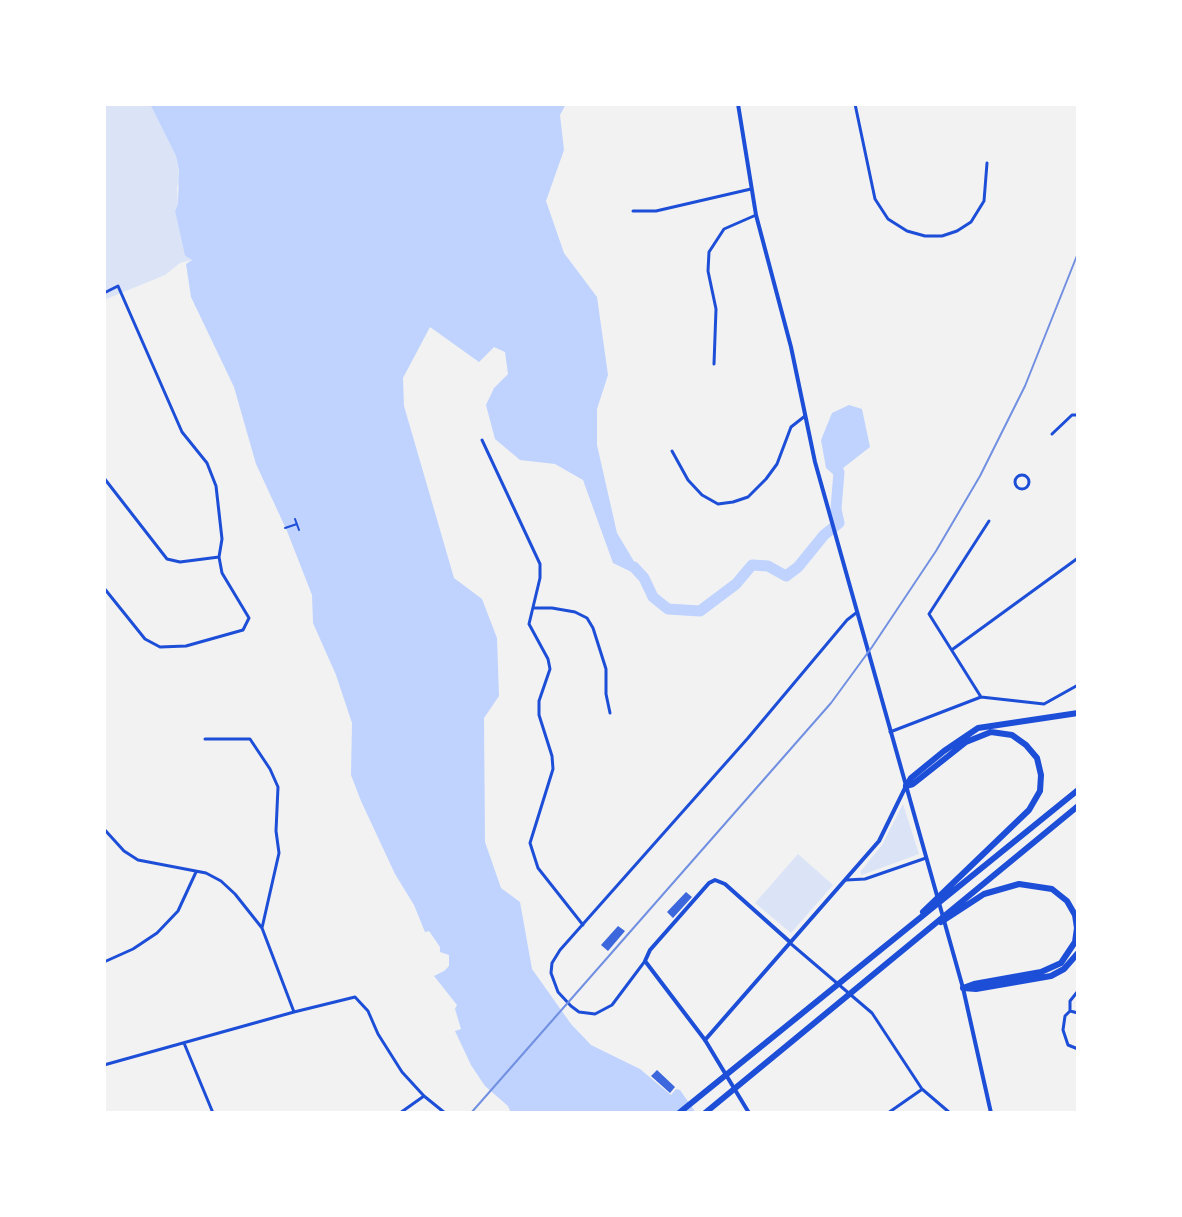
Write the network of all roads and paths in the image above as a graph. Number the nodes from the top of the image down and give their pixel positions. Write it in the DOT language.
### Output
graph roads {
  1 [pos="738,104"];
  2 [pos="855,104"];
  3 [pos="987,163"];
  4 [pos="751,189"];
  5 [pos="633,211"];
  6 [pos="756,215"];
  7 [pos="104,293"];
  8 [pos="714,364"];
  9 [pos="1078,415"];
  10 [pos="805,416"];
  11 [pos="1052,434"];
  12 [pos="482,440"];
  13 [pos="672,451"];
  14 [pos="104,478"];
  15 [pos="295,519"];
  16 [pos="989,521"];
  17 [pos="297,524"];
  18 [pos="285,528"];
  19 [pos="299,530"];
  20 [pos="219,557"];
  21 [pos="1078,558"];
  22 [pos="104,588"];
  23 [pos="534,608"];
  24 [pos="856,613"];
  25 [pos="953,649"];
  26 [pos="1078,685"];
  27 [pos="981,697"];
  28 [pos="610,713"];
  29 [pos="1078,713"];
  30 [pos="890,732"];
  31 [pos="205,739"];
  32 [pos="906,786"];
  33 [pos="1078,790"];
  34 [pos="1078,806"];
  35 [pos="104,829"];
  36 [pos="926,858"];
  37 [pos="196,872"];
  38 [pos="845,880"];
  39 [pos="946,894"];
  40 [pos="951,913"];
  41 [pos="583,925"];
  42 [pos="262,928"];
  43 [pos="790,943"];
  44 [pos="1078,953"];
  45 [pos="645,961"];
  46 [pos="104,962"];
  47 [pos="963,988"];
  48 [pos="1078,991"];
  49 [pos="1070,1011"];
  50 [pos="294,1012"];
  51 [pos="1078,1013"];
  52 [pos="705,1040"];
  53 [pos="184,1043"];
  54 [pos="1078,1049"];
  55 [pos="104,1065"];
  56 [pos="922,1089"];
  57 [pos="424,1096"];
  58 [pos="213,1113"];
  59 [pos="400,1113"];
  60 [pos="445,1113"];
  61 [pos="679,1113"];
  62 [pos="705,1113"];
  63 [pos="749,1113"];
  64 [pos="888,1113"];
  65 [pos="950,1113"];
  66 [pos="991,1113"];
  1 -- 4 [label="main road"];
  2 -- 3 [label="street"];
  4 -- 5 [label="street"];
  4 -- 6 [label="main road"];
  6 -- 8 [label="street"];
  6 -- 10 [label="main road"];
  7 -- 20 [label="street"];
  9 -- 11 [label="street"];
  10 -- 13 [label="street"];
  10 -- 24 [label="main road"];
  12 -- 23 [label="street"];
  14 -- 20 [label="street"];
  15 -- 17 [label="path"];
  16 -- 25 [label="street"];
  17 -- 18 [label="path"];
  17 -- 19 [label="path"];
  20 -- 22 [label="street"];
  21 -- 25 [label="street"];
  23 -- 28 [label="street"];
  23 -- 41 [label="street"];
  24 -- 30 [label="main road"];
  24 -- 41 [label="street"];
  25 -- 27 [label="street"];
  26 -- 27 [label="street"];
  27 -- 30 [label="street"];
  29 -- 32 [label="highway"];
  30 -- 32 [label="main road"];
  31 -- 42 [label="street"];
  32 -- 36 [label="main road"];
  32 -- 38 [label="main road"];
  32 -- 39 [label="highway"];
  33 -- 39 [label="highway"];
  34 -- 40 [label="highway"];
  35 -- 37 [label="street"];
  36 -- 38 [label="street"];
  36 -- 47 [label="main road"];
  37 -- 42 [label="street"];
  37 -- 46 [label="street"];
  38 -- 43 [label="main road"];
  39 -- 61 [label="highway"];
  40 -- 47 [label="highway"];
  40 -- 62 [label="highway"];
  41 -- 45 [label="street"];
  42 -- 50 [label="street"];
  43 -- 45 [label="main road"];
  43 -- 52 [label="main road"];
  43 -- 56 [label="street"];
  44 -- 47 [label="highway"];
  45 -- 52 [label="main road"];
  47 -- 66 [label="main road"];
  48 -- 49 [label="street"];
  49 -- 51 [label="street"];
  49 -- 54 [label="street"];
  50 -- 53 [label="street"];
  50 -- 57 [label="street"];
  52 -- 63 [label="main road"];
  53 -- 55 [label="street"];
  53 -- 58 [label="street"];
  56 -- 64 [label="street"];
  56 -- 65 [label="street"];
  57 -- 59 [label="street"];
  57 -- 60 [label="street"];
}
